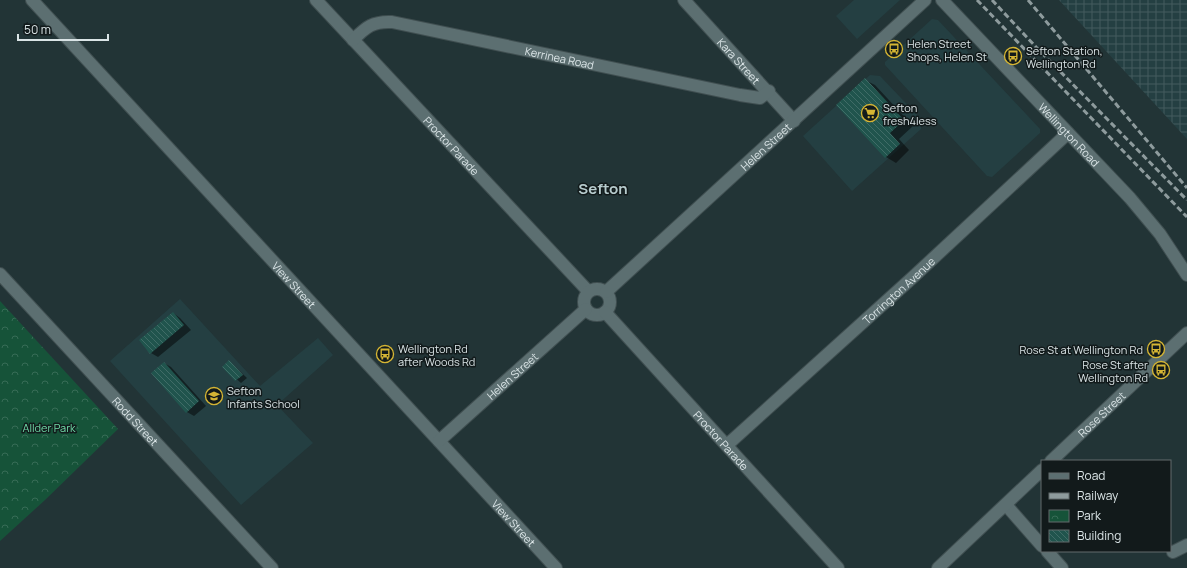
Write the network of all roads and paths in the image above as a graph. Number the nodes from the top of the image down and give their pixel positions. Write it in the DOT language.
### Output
graph roads {
  1 [pos="32,0"];
  2 [pos="316,0"];
  3 [pos="684,0"];
  4 [pos="925,0"];
  5 [pos="942,0"];
  6 [pos="353,40"];
  7 [pos="769,91"];
  8 [pos="794,121"];
  9 [pos="1068,133"];
  10 [pos="0,274"];
  11 [pos="1187,275"];
  12 [pos="588,291"];
  13 [pos="606,292"];
  14 [pos="586,309"];
  15 [pos="605,312"];
  16 [pos="1187,333"];
  17 [pos="439,441"];
  18 [pos="727,445"];
  19 [pos="1052,460"];
  20 [pos="1041,471"];
  21 [pos="1006,505"];
  22 [pos="1041,545"];
  23 [pos="1187,545"];
  24 [pos="1048,552"];
  25 [pos="1173,552"];
  26 [pos="272,568"];
  27 [pos="556,568"];
  28 [pos="838,568"];
  29 [pos="938,568"];
  30 [pos="1062,568"];
  1 -- 17 [label="street, View Street"];
  2 -- 6 [label="street, Proctor Parade"];
  3 -- 7 [label="street, Kara Street"];
  4 -- 8 [label="street, Helen Street"];
  5 -- 9 [label="street, Wellington Road"];
  6 -- 7 [label="street, Kerrinea Road"];
  6 -- 12 [label="street, Proctor Parade"];
  7 -- 8 [label="street, Kara Street"];
  8 -- 13 [label="street, Helen Street"];
  9 -- 11 [label="street, Wellington Road"];
  9 -- 18 [label="street, Torrington Avenue"];
  10 -- 26 [label="street, Rodd Street"];
  12 -- 13 [label="street"];
  12 -- 14 [label="street"];
  13 -- 15 [label="street"];
  14 -- 15 [label="street"];
  14 -- 17 [label="street, Helen Street"];
  15 -- 18 [label="street, Proctor Parade"];
  16 -- 19 [label="street, Rose Street"];
  17 -- 27 [label="street, View Street"];
  18 -- 28 [label="street, Proctor Parade"];
  20 -- 21 [label="street"];
  21 -- 22 [label="street"];
  21 -- 29 [label="street"];
  23 -- 25 [label="street"];
  24 -- 30 [label="street"];
}
